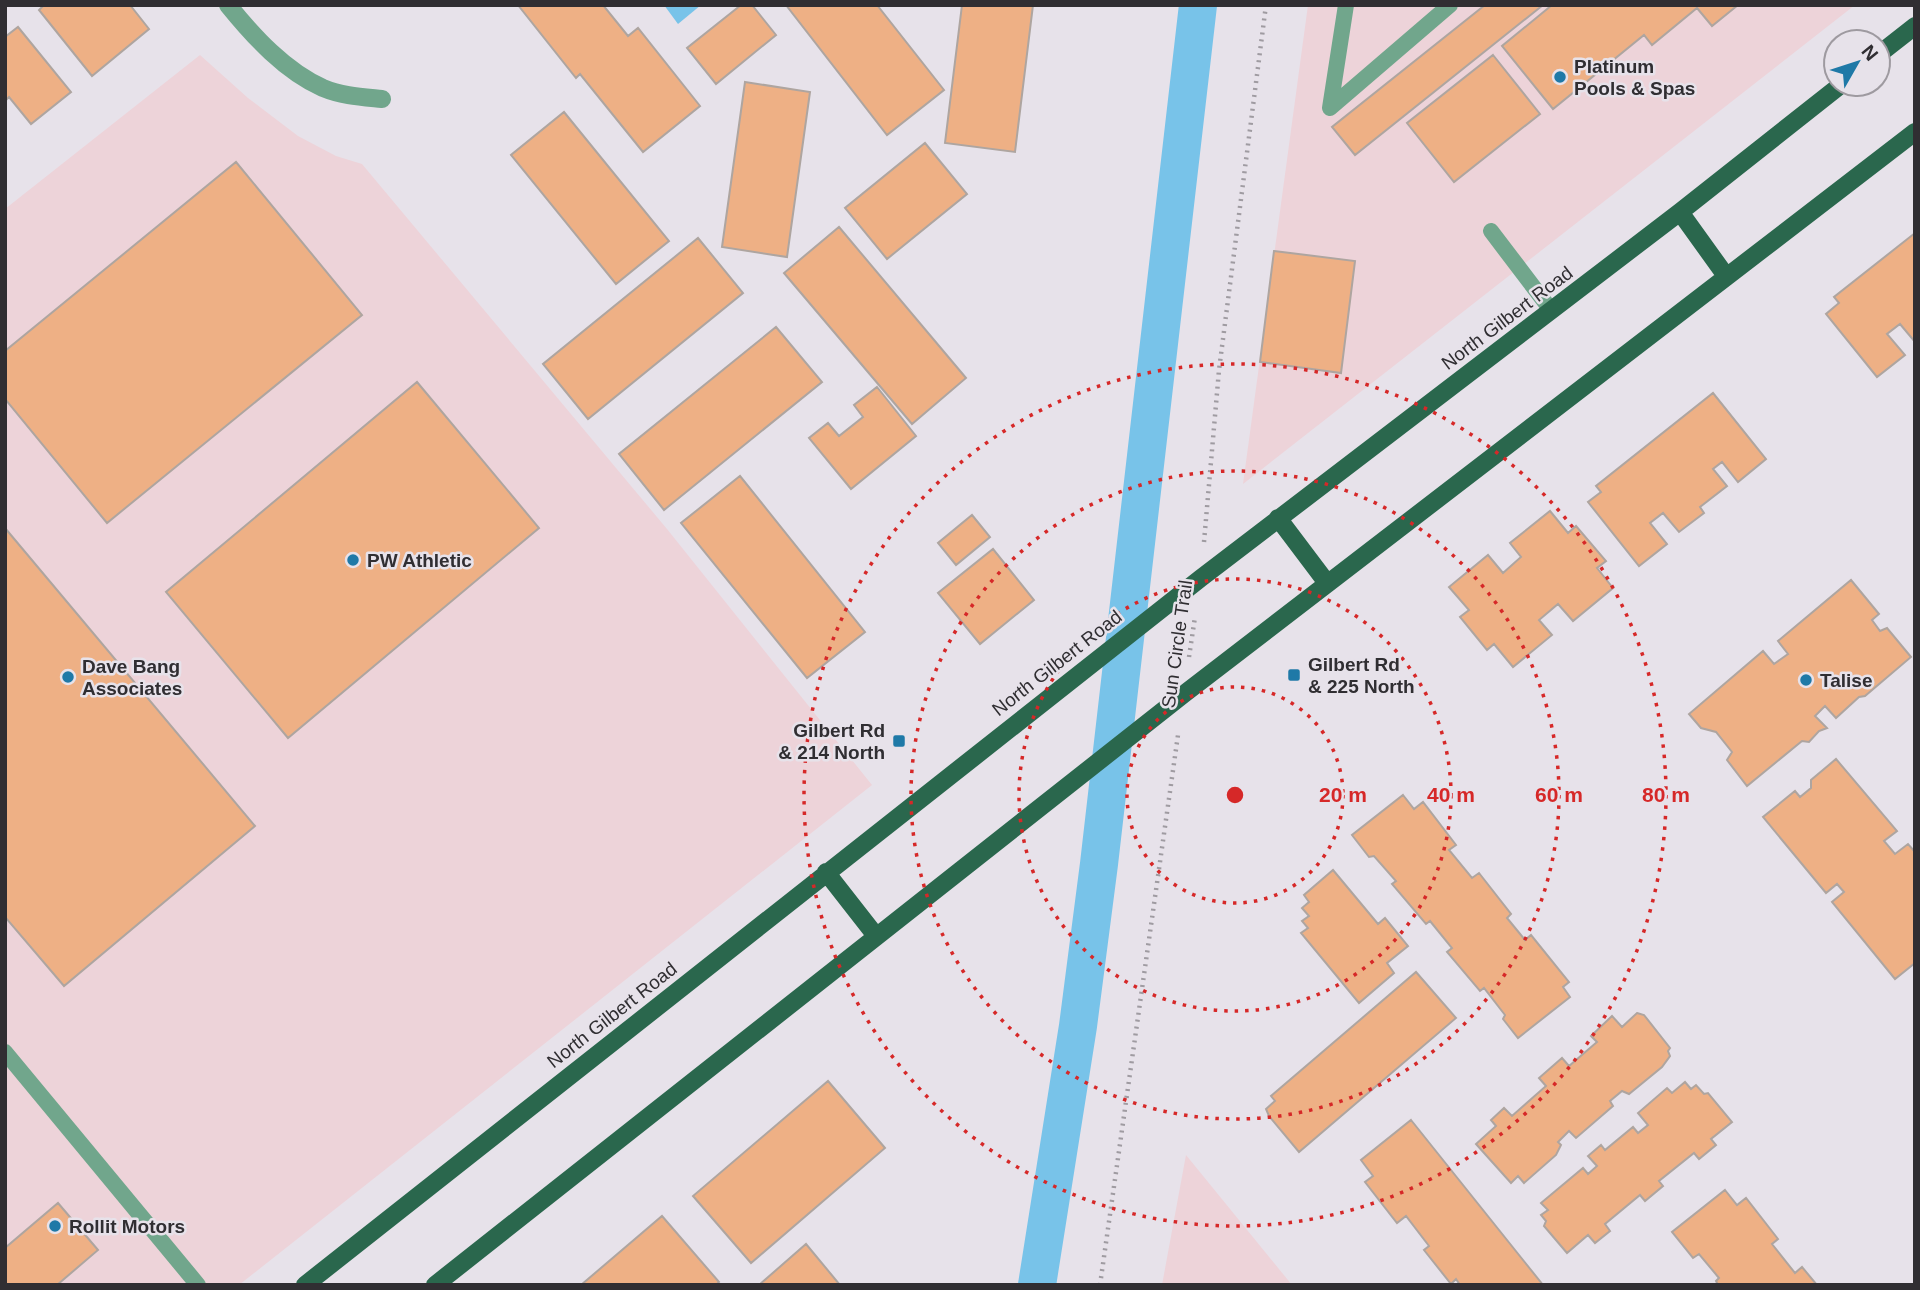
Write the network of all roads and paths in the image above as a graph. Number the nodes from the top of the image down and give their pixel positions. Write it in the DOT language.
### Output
graph roads {
  1 [pos="228,5"];
  2 [pos="1266,5"];
  3 [pos="1346,5"];
  4 [pos="1450,5"];
  5 [pos="1915,26"];
  6 [pos="1892,44"];
  7 [pos="1824,98"];
  8 [pos="382,99"];
  9 [pos="1915,131"];
  10 [pos="1680,212"];
  11 [pos="1491,231"];
  12 [pos="1726,276"];
  13 [pos="1551,310"];
  14 [pos="1278,518"];
  15 [pos="1200,578"];
  16 [pos="1328,583"];
  17 [pos="1184,694"];
  18 [pos="826,872"];
  19 [pos="876,936"];
  20 [pos="5,1052"];
  21 [pos="198,1285"];
  22 [pos="305,1285"];
  23 [pos="435,1285"];
  24 [pos="1100,1285"];
  1 -- 8 [label="street"];
  2 -- 15 [label="path, Sun Circle Trail"];
  3 -- 4 [label="lane"];
  5 -- 6 [label="main road"];
  7 -- 10 [label="main road, North Gilbert Road"];
  9 -- 12 [label="main road"];
  10 -- 12 [label="main road"];
  10 -- 13 [label="main road, North Gilbert Road"];
  11 -- 13 [label="lane"];
  12 -- 16 [label="main road"];
  13 -- 14 [label="main road, North Gilbert Road"];
  14 -- 15 [label="main road, North Gilbert Road"];
  14 -- 16 [label="main road"];
  15 -- 17 [label="path, Sun Circle Trail"];
  15 -- 18 [label="main road, North Gilbert Road"];
  16 -- 17 [label="main road"];
  17 -- 19 [label="main road"];
  17 -- 24 [label="path, Sun Circle Trail"];
  18 -- 19 [label="main road"];
  18 -- 22 [label="main road, North Gilbert Road"];
  19 -- 23 [label="main road"];
  20 -- 21 [label="lane"];
}
